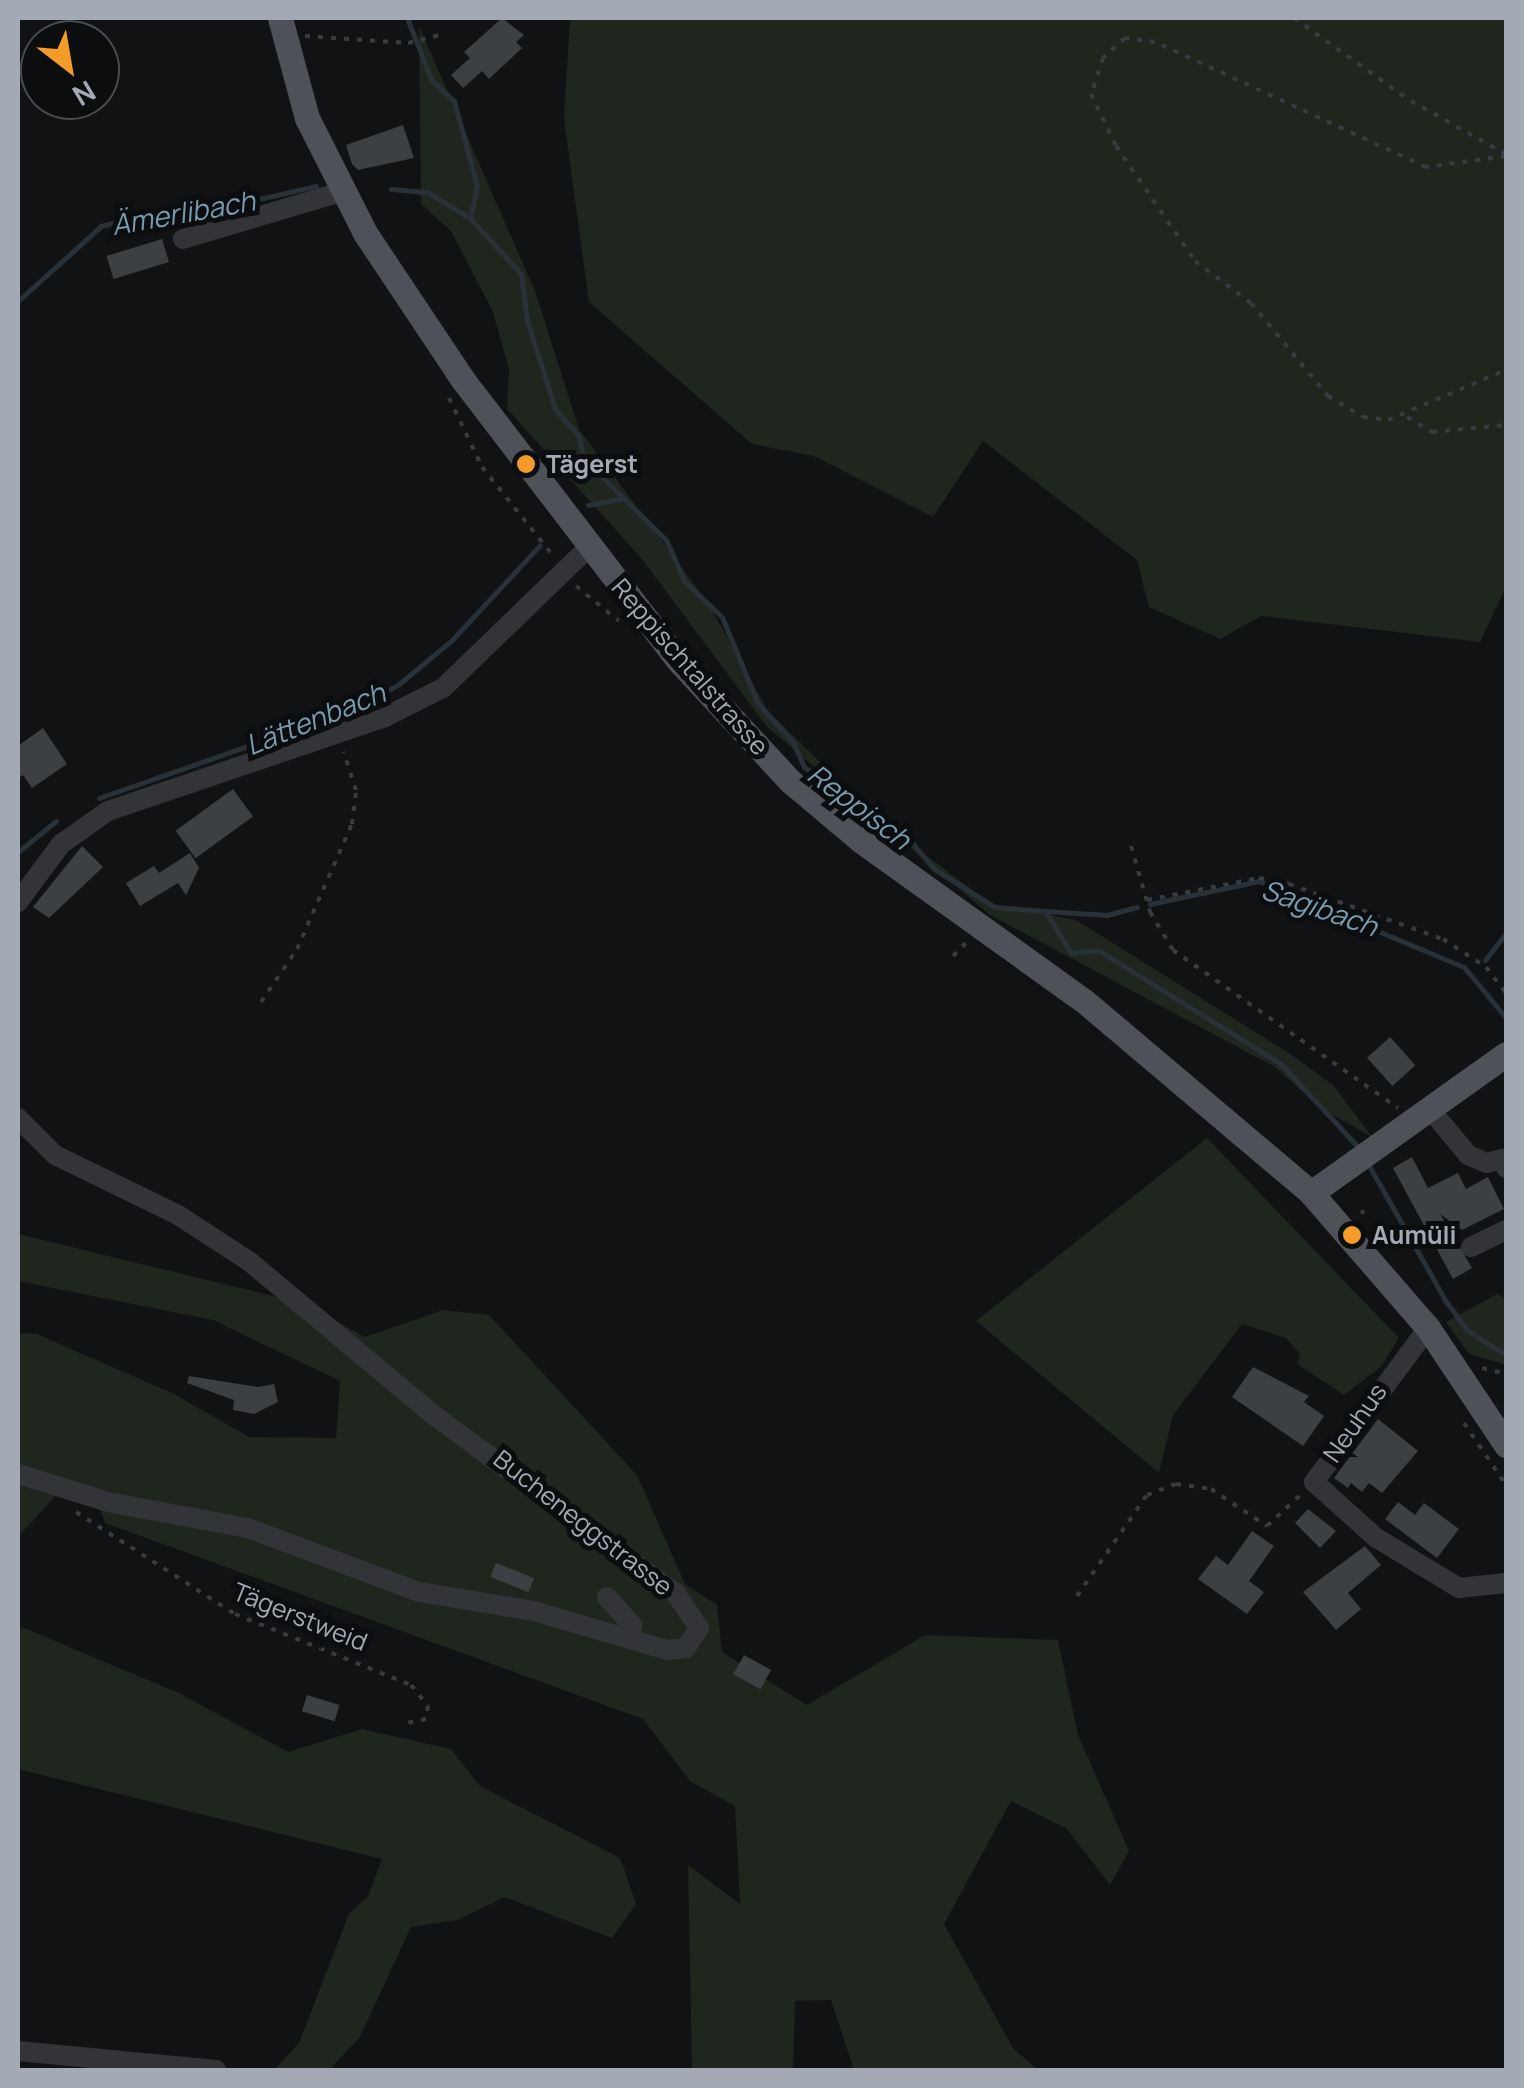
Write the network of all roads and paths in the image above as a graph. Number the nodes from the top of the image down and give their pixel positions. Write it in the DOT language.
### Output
graph roads {
  1 [pos="1294,18"];
  2 [pos="281,26"];
  3 [pos="441,36"];
  4 [pos="1506,155"];
  5 [pos="341,192"];
  6 [pos="183,239"];
  7 [pos="1506,370"];
  8 [pos="1407,417"];
  9 [pos="1506,425"];
  10 [pos="480,437"];
  11 [pos="469,446"];
  12 [pos="590,546"];
  13 [pos="560,570"];
  14 [pos="630,634"];
  15 [pos="338,734"];
  16 [pos="1130,846"];
  17 [pos="1147,900"];
  18 [pos="18,902"];
  19 [pos="953,932"];
  20 [pos="982,952"];
  21 [pos="1506,994"];
  22 [pos="261,1002"];
  23 [pos="1506,1054"];
  24 [pos="1422,1115"];
  25 [pos="18,1118"];
  26 [pos="1506,1168"];
  27 [pos="1311,1193"];
  28 [pos="1506,1230"];
  29 [pos="1471,1247"];
  30 [pos="1428,1328"];
  31 [pos="1460,1416"];
  32 [pos="1506,1445"];
  33 [pos="18,1474"];
  34 [pos="1314,1482"];
  35 [pos="1506,1486"];
  36 [pos="64,1504"];
  37 [pos="1506,1583"];
  38 [pos="1077,1596"];
  39 [pos="607,1597"];
  40 [pos="630,1638"];
  41 [pos="402,1724"];
  42 [pos="18,2050"];
  43 [pos="216,2070"];
  1 -- 4 [label="path"];
  2 -- 3 [label="path"];
  2 -- 5 [label="main road, Reppischtalstrasse"];
  4 -- 8 [label="path"];
  5 -- 6 [label="street"];
  5 -- 12 [label="main road, Reppischtalstrasse"];
  7 -- 8 [label="path"];
  8 -- 9 [label="path"];
  10 -- 11 [label="path"];
  12 -- 13 [label="street"];
  12 -- 27 [label="main road, Reppischtalstrasse"];
  13 -- 14 [label="path"];
  13 -- 15 [label="street"];
  15 -- 18 [label="street"];
  15 -- 22 [label="path"];
  16 -- 17 [label="path"];
  17 -- 21 [label="path"];
  17 -- 24 [label="path"];
  19 -- 20 [label="path"];
  23 -- 24 [label="main road"];
  24 -- 26 [label="street"];
  24 -- 27 [label="main road"];
  25 -- 40 [label="street, Bucheneggstrasse"];
  27 -- 30 [label="main road, Reppischtalstrasse"];
  28 -- 29 [label="street"];
  30 -- 32 [label="main road, Reppischtalstrasse"];
  30 -- 34 [label="street, Neuhus"];
  31 -- 35 [label="path"];
  33 -- 40 [label="street, Bucheneggstrasse"];
  34 -- 37 [label="street, Neuhus"];
  34 -- 38 [label="path"];
  36 -- 41 [label="path, Tägerstweid"];
  39 -- 40 [label="street"];
  42 -- 43 [label="street"];
}
